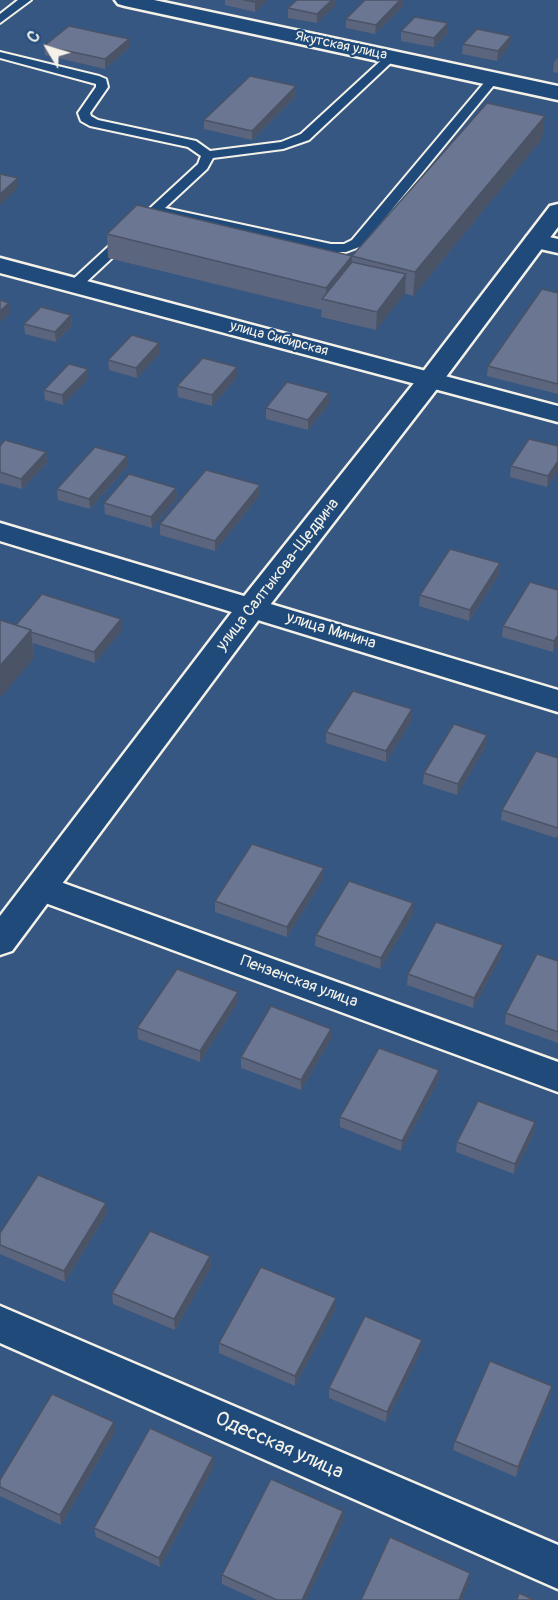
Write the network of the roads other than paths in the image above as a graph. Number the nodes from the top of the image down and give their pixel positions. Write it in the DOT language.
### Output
graph roads {
  1 [pos="26,0"];
  2 [pos="125,0"];
  3 [pos="0,20"];
  4 [pos="0,55"];
  5 [pos="391,57"];
  6 [pos="493,79"];
  7 [pos="558,93"];
  8 [pos="208,155"];
  9 [pos="158,210"];
  10 [pos="558,211"];
  11 [pos="547,244"];
  12 [pos="0,265"];
  13 [pos="75,285"];
  14 [pos="431,379"];
  15 [pos="558,414"];
  16 [pos="0,531"];
  17 [pos="252,607"];
  18 [pos="558,701"];
  19 [pos="41,888"];
  20 [pos="0,942"];
  21 [pos="558,1077"];
  22 [pos="0,1324"];
  23 [pos="558,1567"];
  1 -- 3 [label="lane"];
  2 -- 5 [label="street, Якутская улица"];
  4 -- 8 [label="lane"];
  5 -- 6 [label="street, Якутская улица"];
  5 -- 8 [label="lane"];
  6 -- 7 [label="street, Якутская улица"];
  6 -- 9 [label="lane"];
  8 -- 9 [label="lane"];
  9 -- 13 [label="lane"];
  10 -- 11 [label="street, улица Салтыкова-Щедрина"];
  11 -- 14 [label="street, улица Салтыкова-Щедрина"];
  12 -- 13 [label="street, улица Сибирская"];
  13 -- 14 [label="street, улица Сибирская"];
  14 -- 15 [label="street, улица Сибирская"];
  14 -- 17 [label="street, улица Салтыкова-Щедрина"];
  16 -- 17 [label="street, улица Минина"];
  17 -- 18 [label="street, улица Минина"];
  17 -- 19 [label="street, улица Салтыкова-Щедрина"];
  19 -- 20 [label="street, улица Салтыкова-Щедрина"];
  19 -- 21 [label="street, Пензенская улица"];
  22 -- 23 [label="street, Одесская улица"];
}
